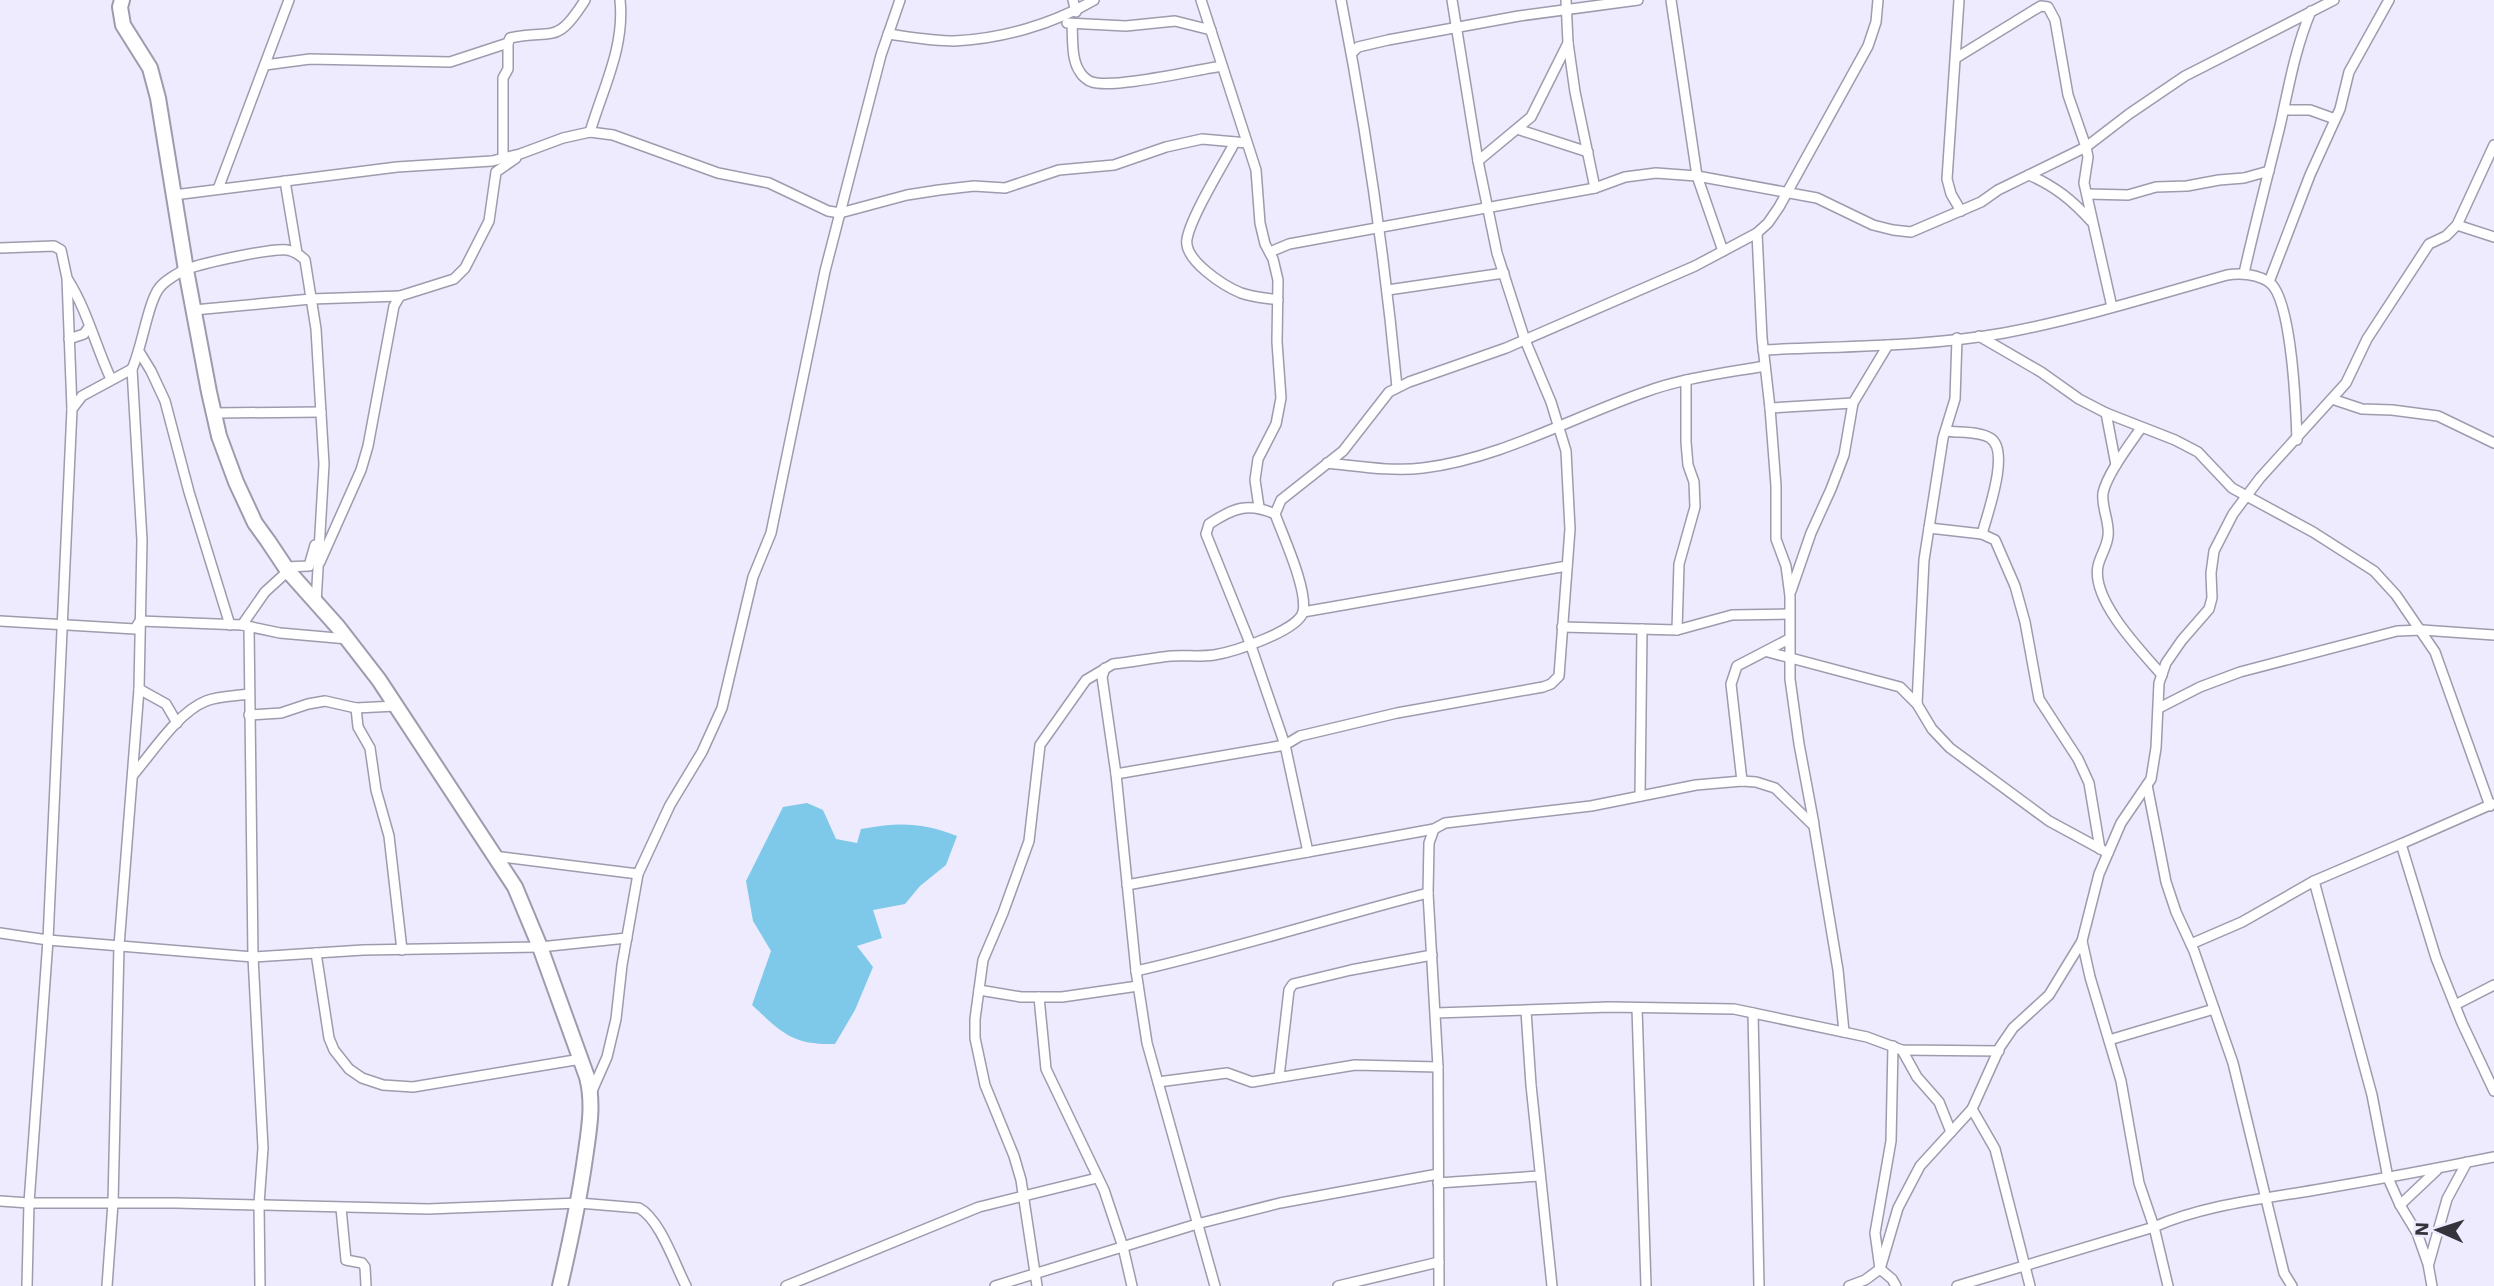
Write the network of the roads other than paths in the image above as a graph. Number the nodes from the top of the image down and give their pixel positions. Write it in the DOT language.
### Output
graph roads {
  1 [pos="121,0"];
  2 [pos="289,0"];
  3 [pos="585,0"];
  4 [pos="620,0"];
  5 [pos="908,0"];
  6 [pos="1073,0"];
  7 [pos="1094,0"];
  8 [pos="1201,0"];
  9 [pos="1341,0"];
  10 [pos="1452,0"];
  11 [pos="1638,0"];
  12 [pos="1671,0"];
  13 [pos="1878,0"];
  14 [pos="1959,0"];
  15 [pos="2334,0"];
  16 [pos="2389,0"];
  17 [pos="899,3"];
  18 [pos="1566,5"];
  19 [pos="2311,11"];
  20 [pos="1076,12"];
  21 [pos="1055,21"];
  22 [pos="1072,24"];
  23 [pos="1457,28"];
  24 [pos="1211,30"];
  25 [pos="888,34"];
  26 [pos="508,43"];
  27 [pos="1568,43"];
  28 [pos="1352,53"];
  29 [pos="1956,58"];
  30 [pos="265,65"];
  31 [pos="1222,66"];
  32 [pos="2284,110"];
  33 [pos="2335,119"];
  34 [pos="1517,129"];
  35 [pos="590,132"];
  36 [pos="1235,142"];
  37 [pos="1247,143"];
  38 [pos="2494,145"];
  39 [pos="2086,148"];
  40 [pos="1588,152"];
  41 [pos="520,155"];
  42 [pos="503,158"];
  43 [pos="1478,161"];
  44 [pos="2269,171"];
  45 [pos="2029,175"];
  46 [pos="1697,176"];
  47 [pos="285,181"];
  48 [pos="1595,188"];
  49 [pos="218,189"];
  50 [pos="1788,191"];
  51 [pos="2087,194"];
  52 [pos="174,195"];
  53 [pos="1488,208"];
  54 [pos="1961,211"];
  55 [pos="840,213"];
  56 [pos="2092,223"];
  57 [pos="2457,225"];
  58 [pos="1378,227"];
  59 [pos="1757,233"];
  60 [pos="2491,236"];
  61 [pos="0,248"];
  62 [pos="1723,251"];
  63 [pos="297,253"];
  64 [pos="1270,253"];
  65 [pos="186,270"];
  66 [pos="1504,273"];
  67 [pos="2244,273"];
  68 [pos="67,278"];
  69 [pos="2269,282"];
  70 [pos="1388,289"];
  71 [pos="400,296"];
  72 [pos="312,299"];
  73 [pos="1278,300"];
  74 [pos="2112,307"];
  75 [pos="194,310"];
  76 [pos="89,327"];
  77 [pos="1979,336"];
  78 [pos="1958,338"];
  79 [pos="69,339"];
  80 [pos="1525,340"];
  81 [pos="1888,345"];
  82 [pos="1763,350"];
  83 [pos="140,353"];
  84 [pos="1765,366"];
  85 [pos="132,369"];
  86 [pos="111,379"];
  87 [pos="1686,380"];
  88 [pos="1397,387"];
  89 [pos="2332,399"];
  90 [pos="1853,403"];
  91 [pos="1770,408"];
  92 [pos="72,409"];
  93 [pos="321,412"];
  94 [pos="214,413"];
  95 [pos="2106,413"];
  96 [pos="1559,427"];
  97 [pos="2141,428"];
  98 [pos="1946,431"];
  99 [pos="2297,440"];
  100 [pos="2494,443"];
  101 [pos="1327,463"];
  102 [pos="2116,464"];
  103 [pos="2247,495"];
  104 [pos="1259,507"];
  105 [pos="1275,514"];
  106 [pos="1929,528"];
  107 [pos="319,530"];
  108 [pos="1982,534"];
  109 [pos="1567,566"];
  110 [pos="318,567"];
  111 [pos="287,569"];
  112 [pos="1790,596"];
  113 [pos="316,603"];
  114 [pos="1303,612"];
  115 [pos="1789,614"];
  116 [pos="0,621"];
  117 [pos="140,621"];
  118 [pos="62,625"];
  119 [pos="230,625"];
  120 [pos="246,626"];
  121 [pos="1562,627"];
  122 [pos="1642,629"];
  123 [pos="1677,630"];
  124 [pos="2422,630"];
  125 [pos="2494,635"];
  126 [pos="348,639"];
  127 [pos="1789,639"];
  128 [pos="1250,643"];
  129 [pos="1768,652"];
  130 [pos="1789,656"];
  131 [pos="1105,668"];
  132 [pos="2162,675"];
  133 [pos="139,689"];
  134 [pos="249,694"];
  135 [pos="1917,704"];
  136 [pos="396,706"];
  137 [pos="356,708"];
  138 [pos="2159,708"];
  139 [pos="249,715"];
  140 [pos="177,723"];
  141 [pos="1285,745"];
  142 [pos="1116,774"];
  143 [pos="133,775"];
  144 [pos="1742,781"];
  145 [pos="2147,785"];
  146 [pos="1640,796"];
  147 [pos="2492,805"];
  148 [pos="1814,826"];
  149 [pos="1434,829"];
  150 [pos="2401,844"];
  151 [pos="2104,851"];
  152 [pos="1308,852"];
  153 [pos="494,856"];
  154 [pos="638,874"];
  155 [pos="2314,881"];
  156 [pos="1127,885"];
  157 [pos="1428,893"];
  158 [pos="0,933"];
  159 [pos="627,938"];
  160 [pos="48,940"];
  161 [pos="2082,942"];
  162 [pos="2191,944"];
  163 [pos="119,946"];
  164 [pos="540,947"];
  165 [pos="402,950"];
  166 [pos="316,953"];
  167 [pos="1432,955"];
  168 [pos="254,957"];
  169 [pos="1136,971"];
  170 [pos="2494,985"];
  171 [pos="1138,986"];
  172 [pos="979,990"];
  173 [pos="1039,997"];
  174 [pos="2455,1005"];
  175 [pos="1637,1008"];
  176 [pos="2214,1009"];
  177 [pos="1526,1012"];
  178 [pos="1436,1013"];
  179 [pos="1754,1013"];
  180 [pos="1844,1032"];
  181 [pos="2109,1040"];
  182 [pos="1898,1048"];
  183 [pos="1998,1051"];
  184 [pos="580,1059"];
  185 [pos="1438,1067"];
  186 [pos="1279,1077"];
  187 [pos="1158,1082"];
  188 [pos="2494,1091"];
  189 [pos="591,1093"];
  190 [pos="1972,1109"];
  191 [pos="1951,1132"];
  192 [pos="2494,1157"];
  193 [pos="2467,1162"];
  194 [pos="2439,1168"];
  195 [pos="1539,1177"];
  196 [pos="1097,1178"];
  197 [pos="2388,1178"];
  198 [pos="1438,1179"];
  199 [pos="1023,1195"];
  200 [pos="2265,1198"];
  201 [pos="0,1201"];
  202 [pos="29,1203"];
  203 [pos="113,1203"];
  204 [pos="579,1203"];
  205 [pos="259,1204"];
  206 [pos="2400,1205"];
  207 [pos="341,1208"];
  208 [pos="1197,1224"];
  209 [pos="2154,1227"];
  210 [pos="1123,1247"];
  211 [pos="1439,1262"];
  212 [pos="2428,1264"];
  213 [pos="2026,1265"];
  214 [pos="1881,1269"];
  215 [pos="1035,1274"];
  216 [pos="27,1286"];
  217 [pos="107,1286"];
  218 [pos="260,1286"];
  219 [pos="366,1286"];
  220 [pos="560,1286"];
  221 [pos="686,1286"];
  222 [pos="786,1286"];
  223 [pos="995,1286"];
  224 [pos="1037,1286"];
  225 [pos="1132,1286"];
  226 [pos="1215,1286"];
  227 [pos="1338,1286"];
  228 [pos="1439,1286"];
  229 [pos="1552,1286"];
  230 [pos="1646,1286"];
  231 [pos="1759,1286"];
  232 [pos="1849,1286"];
  233 [pos="1896,1286"];
  234 [pos="1956,1286"];
  235 [pos="2030,1286"];
  236 [pos="2168,1286"];
  237 [pos="2292,1286"];
  238 [pos="2432,1286"];
  1 -- 52 [label="main road"];
  2 -- 30 [label="street"];
  3 -- 26 [label="street"];
  4 -- 35 [label="street"];
  5 -- 17 [label="street"];
  6 -- 20 [label="street"];
  7 -- 20 [label="street"];
  8 -- 24 [label="street"];
  9 -- 28 [label="street"];
  10 -- 23 [label="street"];
  11 -- 18 [label="street"];
  12 -- 46 [label="street"];
  13 -- 50 [label="street"];
  14 -- 29 [label="street"];
  15 -- 19 [label="street"];
  16 -- 33 [label="street"];
  17 -- 25 [label="street"];
  18 -- 23 [label="street"];
  18 -- 27 [label="street"];
  19 -- 32 [label="street"];
  19 -- 39 [label="street"];
  20 -- 21 [label="street"];
  21 -- 22 [label="street"];
  21 -- 25 [label="street"];
  22 -- 24 [label="street"];
  22 -- 31 [label="street"];
  23 -- 28 [label="street"];
  23 -- 43 [label="street"];
  24 -- 31 [label="street"];
  25 -- 55 [label="street"];
  26 -- 30 [label="street"];
  26 -- 42 [label="street"];
  27 -- 34 [label="street"];
  27 -- 40 [label="street"];
  28 -- 58 [label="street"];
  29 -- 39 [label="street"];
  29 -- 54 [label="street"];
  30 -- 49 [label="street"];
  31 -- 37 [label="street"];
  32 -- 33 [label="street"];
  32 -- 44 [label="street"];
  33 -- 69 [label="street"];
  34 -- 40 [label="street"];
  34 -- 43 [label="street"];
  35 -- 41 [label="street"];
  35 -- 55 [label="street"];
  36 -- 37 [label="street"];
  36 -- 55 [label="street"];
  36 -- 73 [label="street"];
  37 -- 64 [label="street"];
  38 -- 57 [label="street"];
  39 -- 45 [label="street"];
  39 -- 51 [label="street"];
  40 -- 48 [label="street"];
  41 -- 42 [label="street"];
  41 -- 71 [label="street"];
  42 -- 47 [label="street"];
  43 -- 53 [label="street"];
  44 -- 51 [label="street"];
  44 -- 67 [label="street"];
  45 -- 54 [label="street"];
  45 -- 56 [label="street"];
  46 -- 48 [label="street"];
  46 -- 50 [label="street"];
  46 -- 62 [label="street"];
  47 -- 49 [label="street"];
  47 -- 63 [label="street"];
  48 -- 53 [label="street"];
  49 -- 52 [label="street"];
  50 -- 54 [label="street"];
  50 -- 59 [label="street"];
  51 -- 56 [label="street"];
  52 -- 65 [label="main road"];
  53 -- 58 [label="street"];
  53 -- 66 [label="street"];
  55 -- 154 [label="street"];
  56 -- 74 [label="street"];
  57 -- 60 [label="street"];
  57 -- 89 [label="street"];
  58 -- 64 [label="street"];
  58 -- 70 [label="street"];
  59 -- 62 [label="street"];
  59 -- 82 [label="street"];
  61 -- 68 [label="street"];
  62 -- 80 [label="street"];
  63 -- 65 [label="street"];
  63 -- 72 [label="street"];
  64 -- 73 [label="street"];
  65 -- 75 [label="main road"];
  65 -- 83 [label="street"];
  66 -- 70 [label="street"];
  66 -- 80 [label="street"];
  67 -- 69 [label="street"];
  67 -- 74 [label="street"];
  68 -- 76 [label="street"];
  68 -- 79 [label="street"];
  69 -- 99 [label="street"];
  70 -- 88 [label="street"];
  71 -- 72 [label="street"];
  71 -- 110 [label="street"];
  72 -- 75 [label="street"];
  72 -- 93 [label="street"];
  73 -- 104 [label="street"];
  74 -- 77 [label="street"];
  75 -- 94 [label="main road"];
  76 -- 79 [label="street"];
  76 -- 86 [label="street"];
  77 -- 78 [label="street"];
  77 -- 95 [label="street"];
  78 -- 81 [label="street"];
  78 -- 98 [label="street"];
  79 -- 92 [label="street"];
  80 -- 88 [label="street"];
  80 -- 96 [label="street"];
  81 -- 82 [label="street"];
  81 -- 90 [label="street"];
  82 -- 84 [label="street"];
  83 -- 85 [label="street"];
  83 -- 119 [label="street"];
  84 -- 87 [label="street"];
  84 -- 91 [label="street"];
  85 -- 86 [label="street"];
  85 -- 117 [label="street"];
  86 -- 92 [label="street"];
  87 -- 96 [label="street"];
  87 -- 123 [label="street"];
  88 -- 101 [label="street"];
  89 -- 99 [label="street"];
  89 -- 100 [label="street"];
  90 -- 91 [label="street"];
  90 -- 112 [label="street"];
  91 -- 112 [label="street"];
  92 -- 118 [label="street"];
  93 -- 94 [label="street"];
  93 -- 107 [label="street"];
  94 -- 111 [label="main road"];
  95 -- 97 [label="street"];
  95 -- 102 [label="street"];
  96 -- 101 [label="street"];
  96 -- 109 [label="street"];
  97 -- 102 [label="street"];
  97 -- 103 [label="street"];
  98 -- 106 [label="street"];
  98 -- 108 [label="street"];
  99 -- 103 [label="street"];
  101 -- 105 [label="street"];
  102 -- 132 [label="street"];
  103 -- 124 [label="street"];
  103 -- 132 [label="street"];
  104 -- 105 [label="street"];
  104 -- 128 [label="street"];
  105 -- 114 [label="street"];
  106 -- 108 [label="street"];
  106 -- 135 [label="street"];
  107 -- 110 [label="street"];
  107 -- 111 [label="street"];
  108 -- 151 [label="street"];
  109 -- 114 [label="street"];
  109 -- 121 [label="street"];
  110 -- 113 [label="street"];
  111 -- 113 [label="main road"];
  111 -- 120 [label="street"];
  112 -- 115 [label="street"];
  113 -- 126 [label="main road"];
  114 -- 128 [label="street"];
  115 -- 123 [label="street"];
  115 -- 127 [label="street"];
  116 -- 118 [label="street"];
  117 -- 118 [label="street"];
  117 -- 119 [label="street"];
  117 -- 133 [label="street"];
  118 -- 160 [label="street"];
  119 -- 120 [label="street"];
  120 -- 126 [label="street"];
  120 -- 134 [label="street"];
  121 -- 122 [label="street"];
  121 -- 141 [label="street"];
  122 -- 123 [label="street"];
  122 -- 146 [label="street"];
  124 -- 125 [label="street"];
  124 -- 138 [label="street"];
  124 -- 147 [label="street"];
  126 -- 136 [label="main road"];
  127 -- 129 [label="street"];
  127 -- 130 [label="street"];
  128 -- 131 [label="street"];
  128 -- 141 [label="street"];
  129 -- 130 [label="street"];
  129 -- 144 [label="street"];
  130 -- 135 [label="street"];
  130 -- 148 [label="street"];
  131 -- 142 [label="street"];
  131 -- 172 [label="street"];
  132 -- 138 [label="street"];
  133 -- 140 [label="street"];
  133 -- 143 [label="street"];
  134 -- 139 [label="street"];
  134 -- 140 [label="street"];
  135 -- 151 [label="street"];
  136 -- 137 [label="street"];
  136 -- 153 [label="main road"];
  137 -- 139 [label="street"];
  137 -- 165 [label="street"];
  138 -- 145 [label="street"];
  139 -- 168 [label="street"];
  140 -- 143 [label="street"];
  141 -- 142 [label="street"];
  141 -- 152 [label="street"];
  142 -- 156 [label="street"];
  143 -- 163 [label="street"];
  144 -- 146 [label="street"];
  144 -- 148 [label="street"];
  145 -- 151 [label="street"];
  145 -- 162 [label="street"];
  146 -- 149 [label="street"];
  147 -- 150 [label="street"];
  148 -- 180 [label="street"];
  149 -- 152 [label="street"];
  149 -- 157 [label="street"];
  150 -- 155 [label="street"];
  150 -- 174 [label="street"];
  151 -- 161 [label="street"];
  152 -- 156 [label="street"];
  153 -- 154 [label="street"];
  153 -- 164 [label="main road"];
  154 -- 159 [label="street"];
  155 -- 162 [label="street"];
  155 -- 197 [label="street"];
  156 -- 169 [label="street"];
  157 -- 167 [label="street"];
  157 -- 169 [label="street"];
  158 -- 160 [label="street"];
  159 -- 164 [label="street"];
  159 -- 189 [label="street"];
  160 -- 163 [label="street"];
  160 -- 202 [label="street"];
  161 -- 181 [label="street"];
  161 -- 183 [label="street"];
  162 -- 176 [label="street"];
  163 -- 168 [label="street"];
  163 -- 203 [label="street"];
  164 -- 165 [label="street"];
  164 -- 184 [label="main road"];
  165 -- 166 [label="street"];
  166 -- 168 [label="street"];
  166 -- 184 [label="street"];
  167 -- 178 [label="street"];
  167 -- 186 [label="street"];
  168 -- 205 [label="street"];
  169 -- 171 [label="street"];
  170 -- 174 [label="street"];
  171 -- 173 [label="street"];
  171 -- 187 [label="street"];
  172 -- 173 [label="street"];
  172 -- 199 [label="street"];
  173 -- 196 [label="street"];
  174 -- 188 [label="street"];
  175 -- 177 [label="street"];
  175 -- 179 [label="street"];
  175 -- 230 [label="street"];
  176 -- 181 [label="street"];
  176 -- 200 [label="street"];
  177 -- 178 [label="street"];
  177 -- 195 [label="street"];
  178 -- 185 [label="street"];
  179 -- 180 [label="street"];
  179 -- 231 [label="street"];
  180 -- 182 [label="street"];
  181 -- 209 [label="street"];
  182 -- 183 [label="street"];
  182 -- 191 [label="street"];
  182 -- 214 [label="street"];
  183 -- 190 [label="street"];
  184 -- 189 [label="main road"];
  185 -- 186 [label="street"];
  185 -- 198 [label="street"];
  186 -- 187 [label="street"];
  187 -- 208 [label="street"];
  189 -- 204 [label="main road"];
  190 -- 191 [label="street"];
  190 -- 213 [label="street"];
  191 -- 214 [label="street"];
  192 -- 193 [label="street"];
  193 -- 194 [label="street"];
  193 -- 212 [label="street"];
  194 -- 197 [label="street"];
  194 -- 206 [label="street"];
  195 -- 198 [label="street"];
  195 -- 229 [label="street"];
  196 -- 199 [label="street"];
  196 -- 210 [label="street"];
  197 -- 200 [label="street"];
  197 -- 206 [label="street"];
  198 -- 208 [label="street"];
  198 -- 211 [label="street"];
  199 -- 215 [label="street"];
  199 -- 222 [label="street"];
  200 -- 209 [label="street"];
  200 -- 237 [label="street"];
  201 -- 202 [label="street"];
  202 -- 203 [label="street"];
  202 -- 216 [label="street"];
  203 -- 205 [label="street"];
  203 -- 217 [label="street"];
  204 -- 207 [label="street"];
  204 -- 220 [label="main road"];
  204 -- 221 [label="street"];
  205 -- 207 [label="street"];
  205 -- 218 [label="street"];
  206 -- 212 [label="street"];
  207 -- 219 [label="street"];
  208 -- 210 [label="street"];
  208 -- 226 [label="street"];
  209 -- 213 [label="street"];
  209 -- 236 [label="street"];
  210 -- 215 [label="street"];
  210 -- 225 [label="street"];
  211 -- 227 [label="street"];
  211 -- 228 [label="street"];
  212 -- 238 [label="street"];
  213 -- 234 [label="street"];
  213 -- 235 [label="street"];
  214 -- 232 [label="street"];
  214 -- 233 [label="street"];
  215 -- 223 [label="street"];
  215 -- 224 [label="street"];
}
